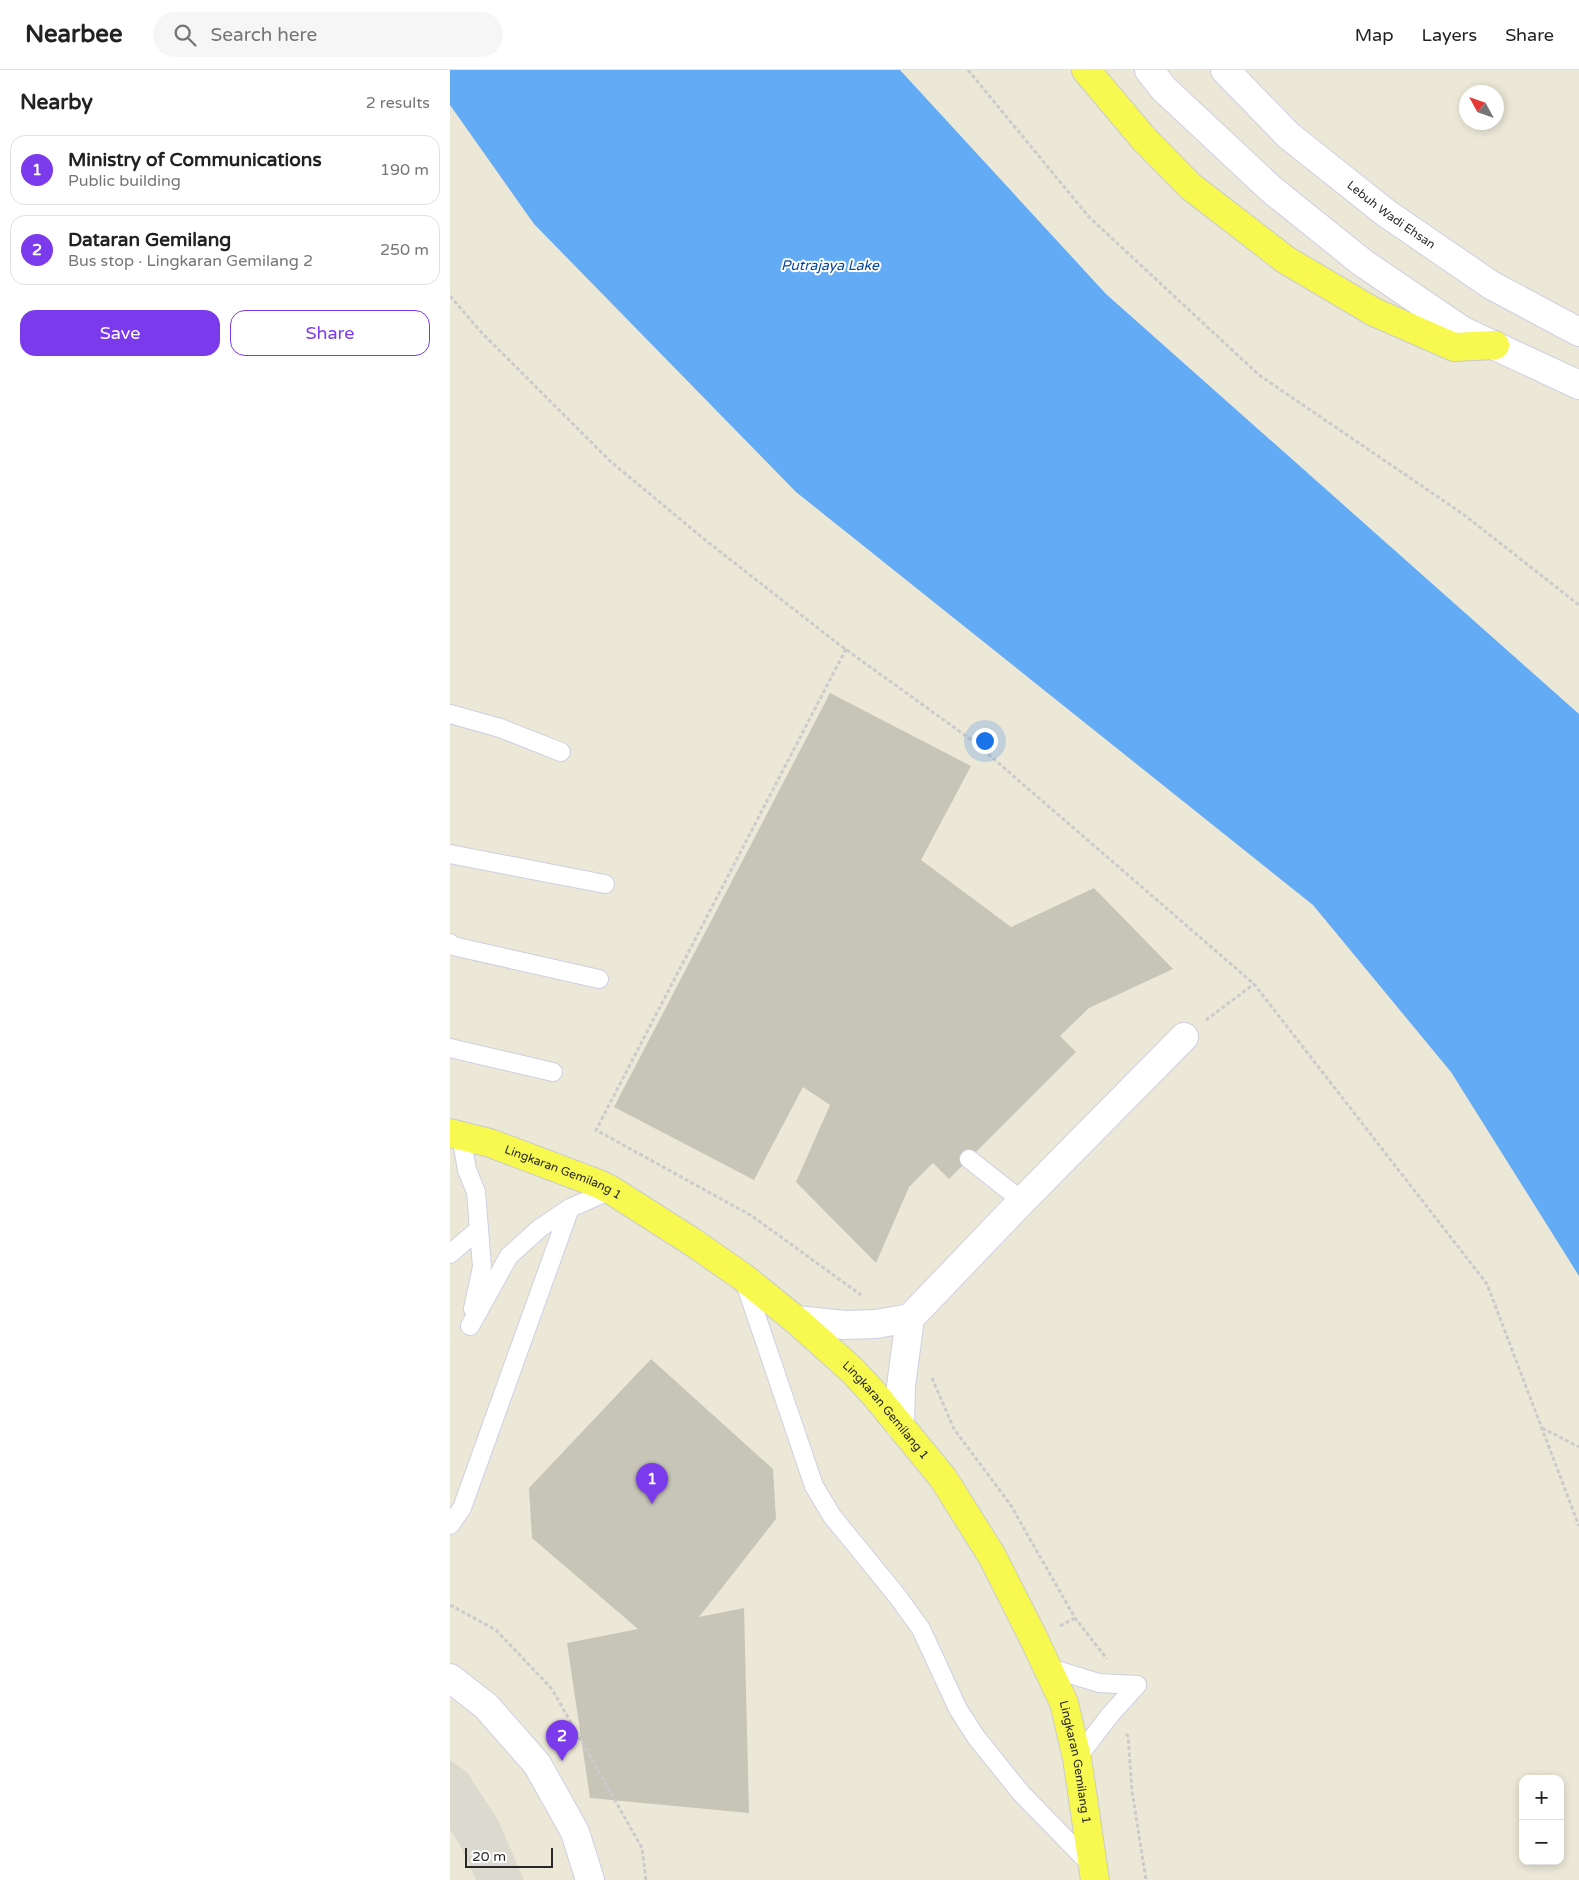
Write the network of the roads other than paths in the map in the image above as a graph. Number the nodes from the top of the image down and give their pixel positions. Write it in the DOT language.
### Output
graph roads {
  1 [pos="1086,70"];
  2 [pos="1149,70"];
  3 [pos="1225,70"];
  4 [pos="1579,332"];
  5 [pos="1495,345"];
  6 [pos="1579,385"];
  7 [pos="450,714"];
  8 [pos="561,752"];
  9 [pos="450,854"];
  10 [pos="605,884"];
  11 [pos="450,943"];
  12 [pos="599,978"];
  13 [pos="1184,1037"];
  14 [pos="450,1048"];
  15 [pos="553,1072"];
  16 [pos="455,1134"];
  17 [pos="969,1159"];
  18 [pos="611,1190"];
  19 [pos="1022,1201"];
  20 [pos="570,1208"];
  21 [pos="479,1229"];
  22 [pos="450,1254"];
  23 [pos="743,1277"];
  24 [pos="910,1318"];
  25 [pos="796,1320"];
  26 [pos="900,1426"];
  27 [pos="450,1525"];
  28 [pos="1047,1667"];
  29 [pos="450,1678"];
  30 [pos="1077,1758"];
  31 [pos="1094,1874"];
  32 [pos="590,1880"];
  1 -- 5 [label="main road"];
  2 -- 5 [label="main road"];
  3 -- 4 [label="main road, Lebuh Wadi Ehsan"];
  5 -- 6 [label="main road"];
  7 -- 8 [label="lane"];
  9 -- 10 [label="lane"];
  11 -- 12 [label="lane"];
  13 -- 19 [label="main road"];
  14 -- 15 [label="lane"];
  16 -- 18 [label="main road, Lingkaran Gemilang 1"];
  16 -- 21 [label="lane"];
  17 -- 19 [label="lane"];
  18 -- 20 [label="lane"];
  18 -- 23 [label="main road, Lingkaran Gemilang 1"];
  19 -- 24 [label="main road"];
  20 -- 21 [label="lane"];
  20 -- 27 [label="lane"];
  21 -- 22 [label="lane"];
  23 -- 25 [label="main road, Lingkaran Gemilang 1"];
  23 -- 31 [label="lane"];
  24 -- 25 [label="main road"];
  24 -- 26 [label="main road"];
  25 -- 26 [label="main road, Lingkaran Gemilang 1"];
  26 -- 28 [label="main road, Lingkaran Gemilang 1"];
  28 -- 30 [label="main road, Lingkaran Gemilang 1"];
  28 -- 30 [label="lane"];
  29 -- 32 [label="main road"];
  30 -- 31 [label="main road, Lingkaran Gemilang 1"];
}
